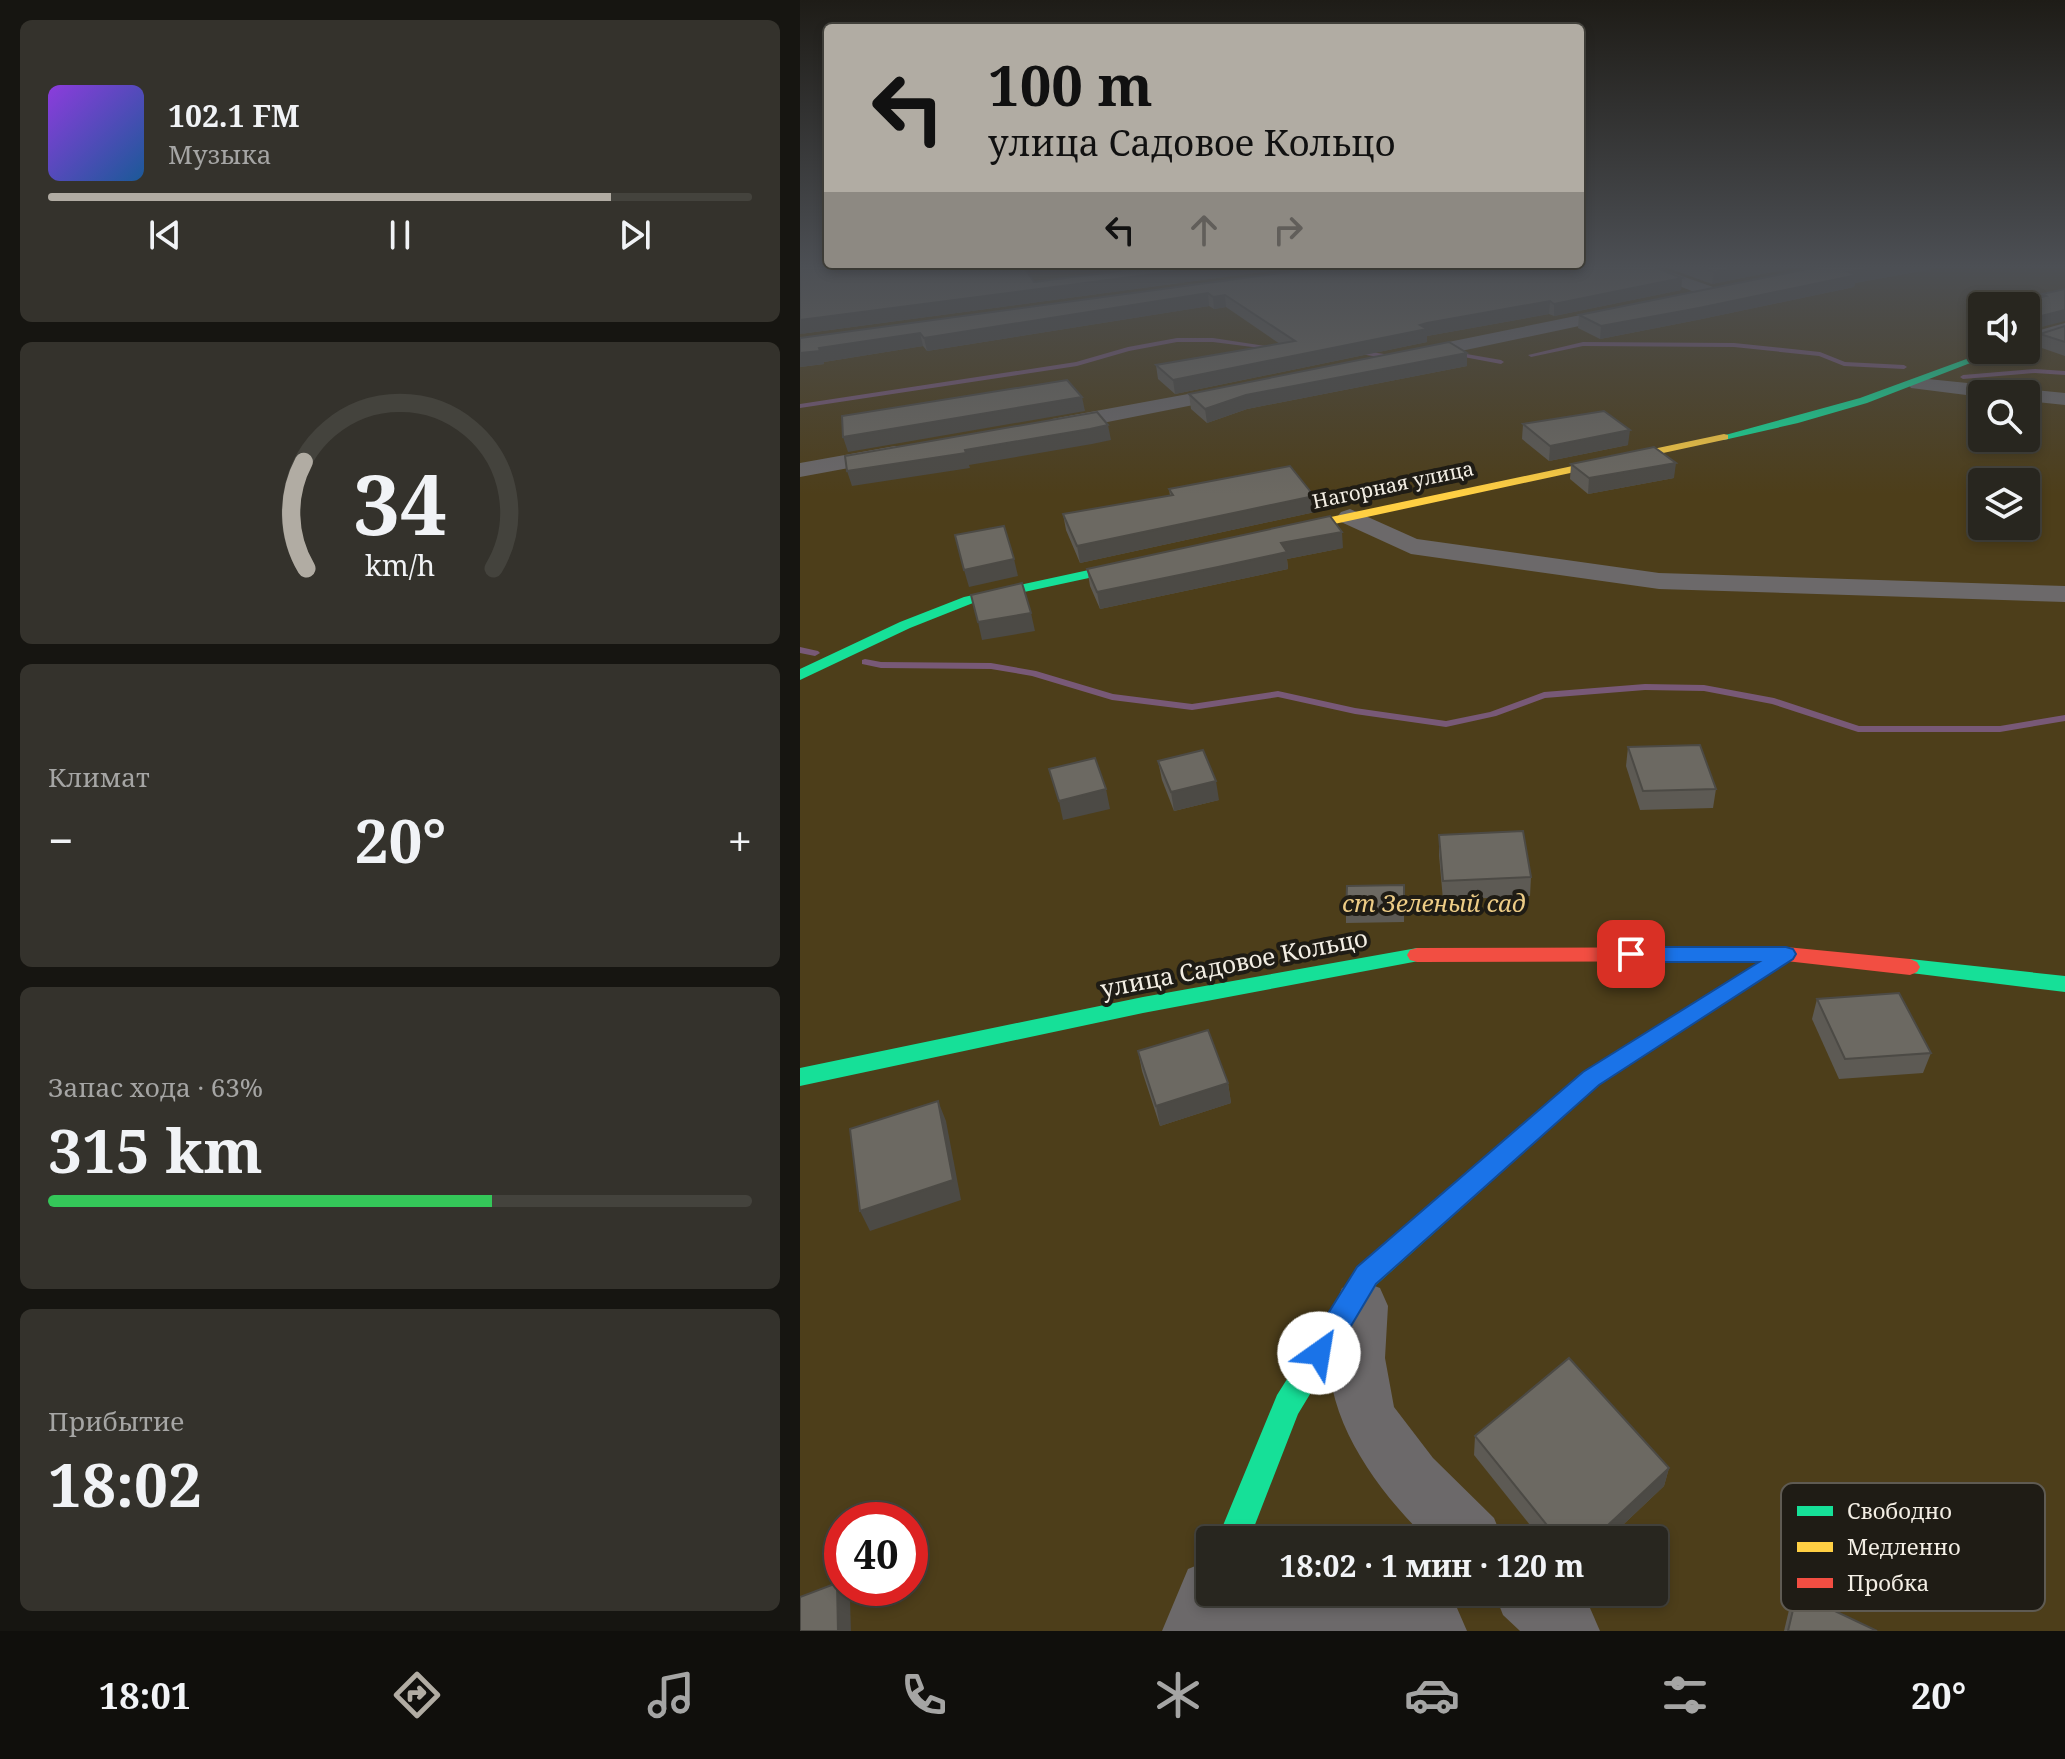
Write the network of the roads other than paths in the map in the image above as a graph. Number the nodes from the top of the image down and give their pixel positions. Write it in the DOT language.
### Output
graph roads {
  1 [pos="1477,342"];
  2 [pos="1393,360"];
  3 [pos="1968,363"];
  4 [pos="1918,384"];
  5 [pos="1257,387"];
  6 [pos="1968,389"];
  7 [pos="2040,396"];
  8 [pos="2065,399"];
  9 [pos="1030,430"];
  10 [pos="923,448"];
  11 [pos="800,470"];
  12 [pos="1350,517"];
  13 [pos="1259,537"];
  14 [pos="1168,556"];
  15 [pos="2065,594"];
  16 [pos="800,675"];
  17 [pos="1786,954"];
  18 [pos="2065,984"];
  19 [pos="800,1077"];
  20 [pos="1367,1276"];
  21 [pos="1239,1526"];
  22 [pos="1458,1526"];
  23 [pos="1205,1606"];
  24 [pos="1541,1606"];
  25 [pos="1196,1630"];
  26 [pos="1434,1631"];
  27 [pos="1567,1631"];
  1 -- 2 [label="street"];
  3 -- 4 [label="street, Нагорная улица"];
  4 -- 6 [label="street"];
  4 -- 12 [label="street, Нагорная улица"];
  5 -- 9 [label="street"];
  7 -- 8 [label="street"];
  10 -- 11 [label="street"];
  12 -- 13 [label="street, Нагорная улица"];
  12 -- 15 [label="street"];
  14 -- 16 [label="street"];
  17 -- 18 [label="street, улица Садовое Кольцо"];
  17 -- 19 [label="street, улица Садовое Кольцо"];
  17 -- 20 [label="street"];
  20 -- 21 [label="street"];
  20 -- 22 [label="street"];
  23 -- 25 [label="street"];
  24 -- 27 [label="street"];
  25 -- 26 [label="street"];
}
